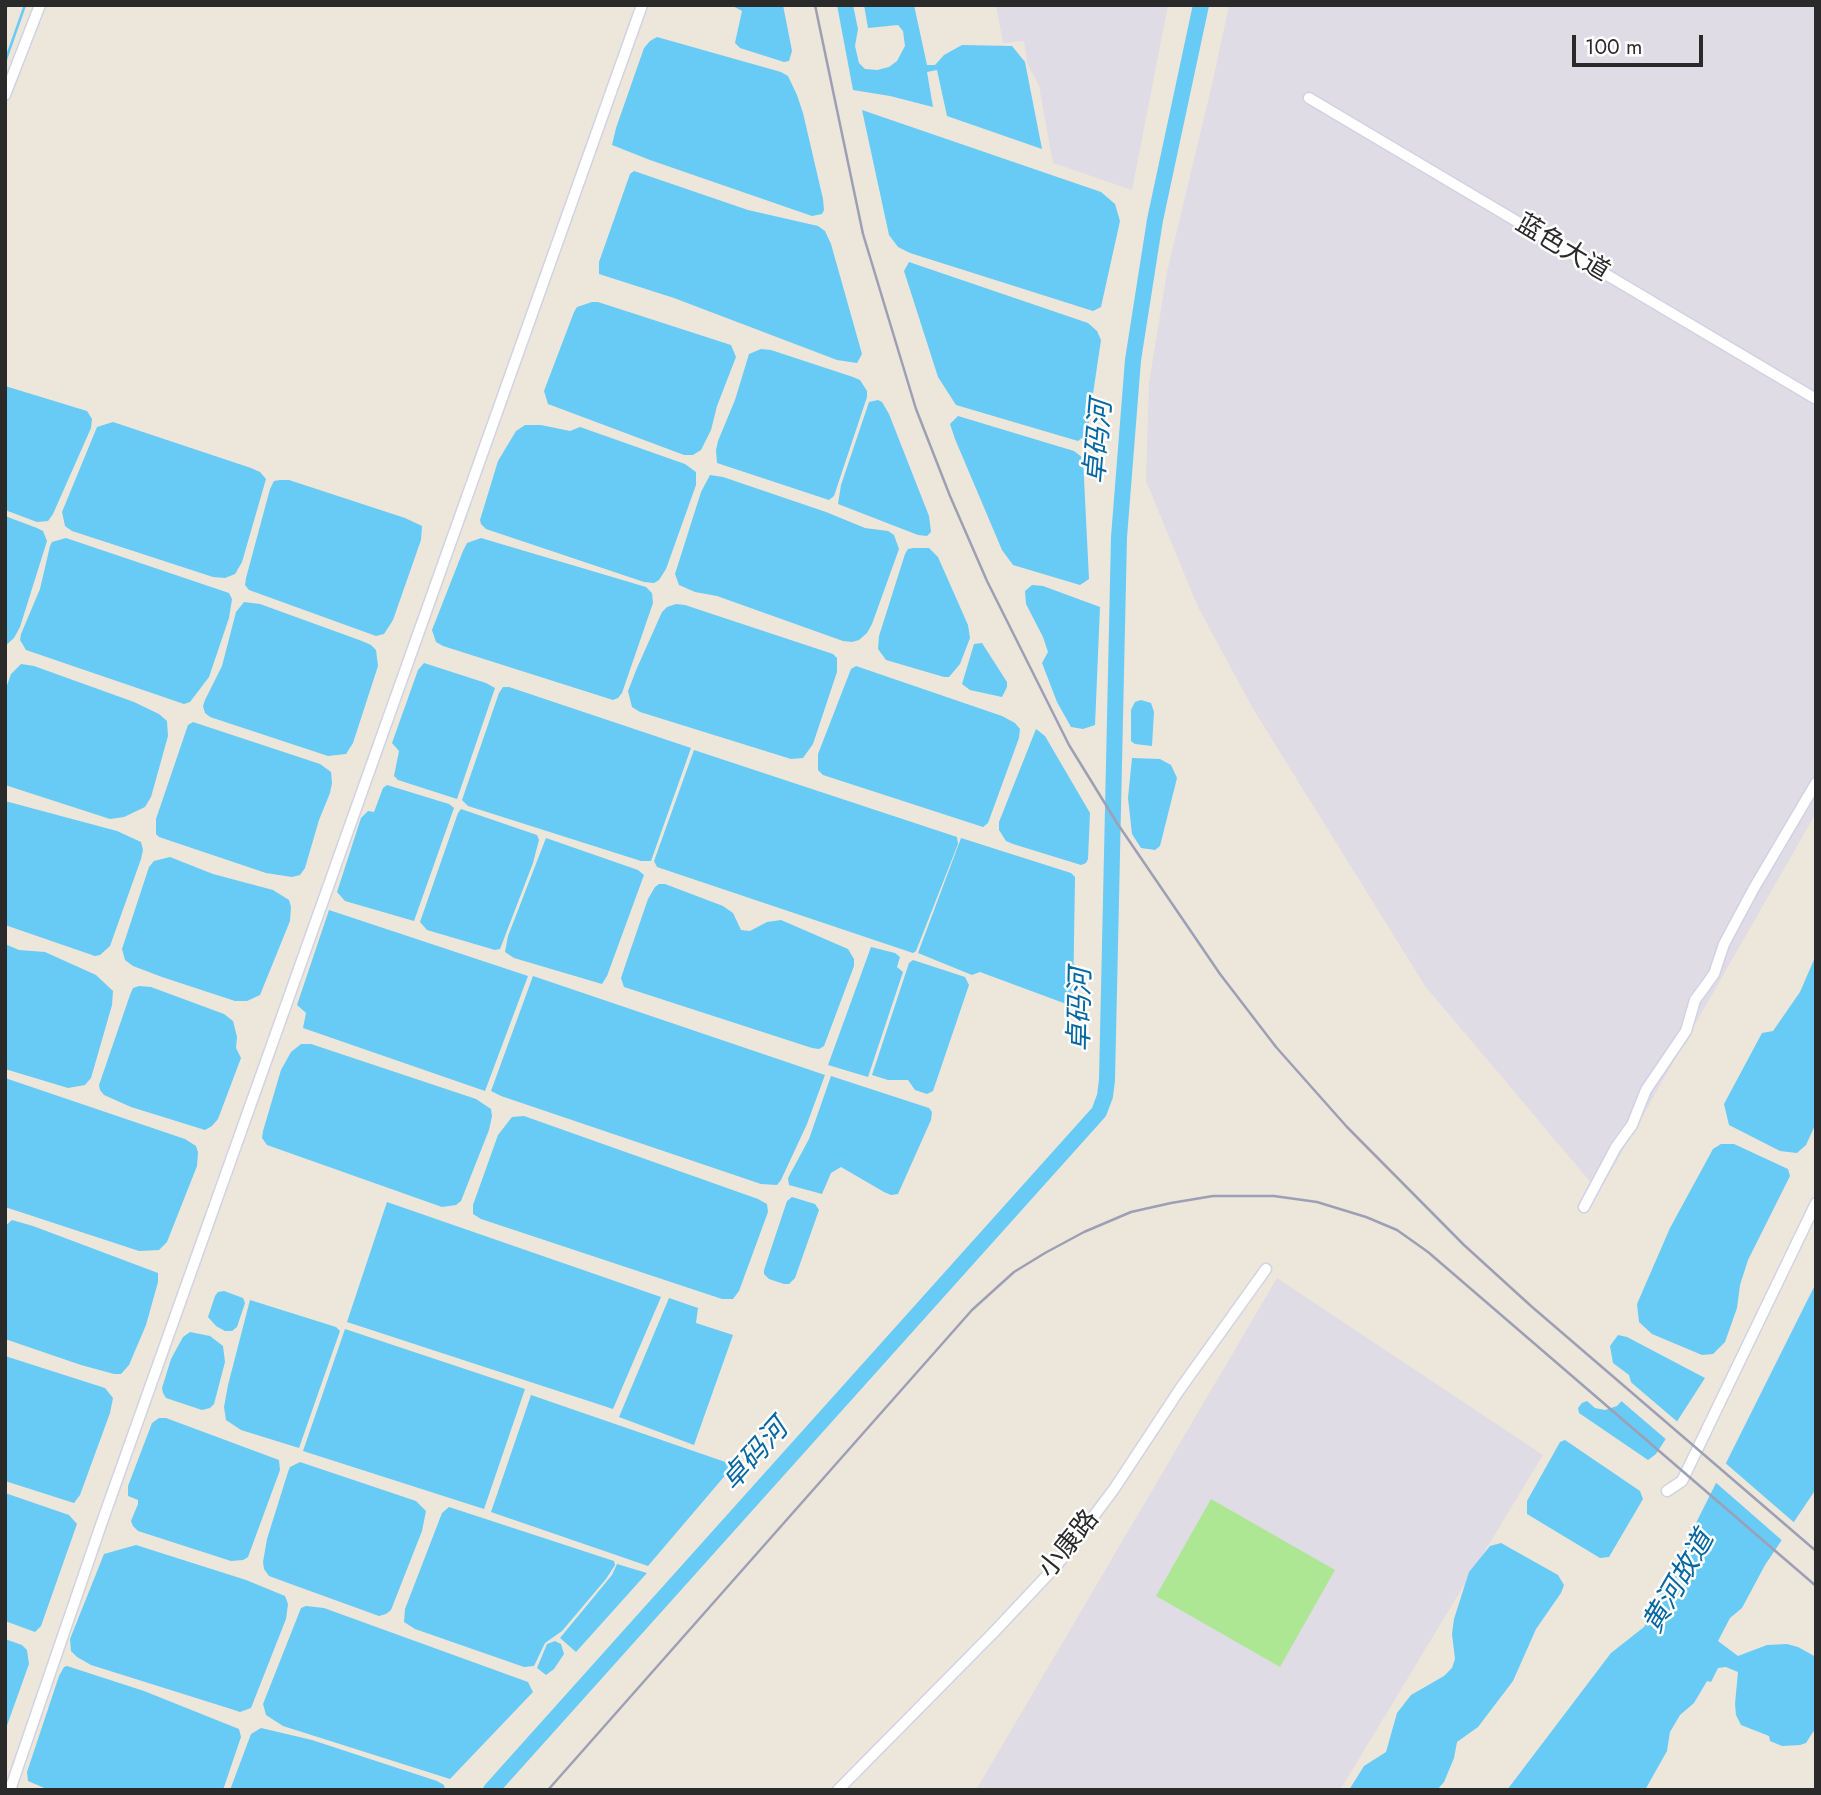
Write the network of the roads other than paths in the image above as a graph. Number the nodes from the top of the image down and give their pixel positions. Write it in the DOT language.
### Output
graph roads {
  1 [pos="40,5"];
  2 [pos="642,5"];
  3 [pos="5,95"];
  4 [pos="1309,98"];
  5 [pos="1816,399"];
  6 [pos="1816,783"];
  7 [pos="1816,1203"];
  8 [pos="1584,1207"];
  9 [pos="1266,1269"];
  10 [pos="1667,1491"];
  11 [pos="8,1789"];
  12 [pos="838,1790"];
  1 -- 3 [label="street"];
  2 -- 11 [label="street"];
  4 -- 5 [label="street, 蓝色大道"];
  6 -- 8 [label="street"];
  7 -- 10 [label="street"];
  9 -- 12 [label="street, 小康路"];
}
